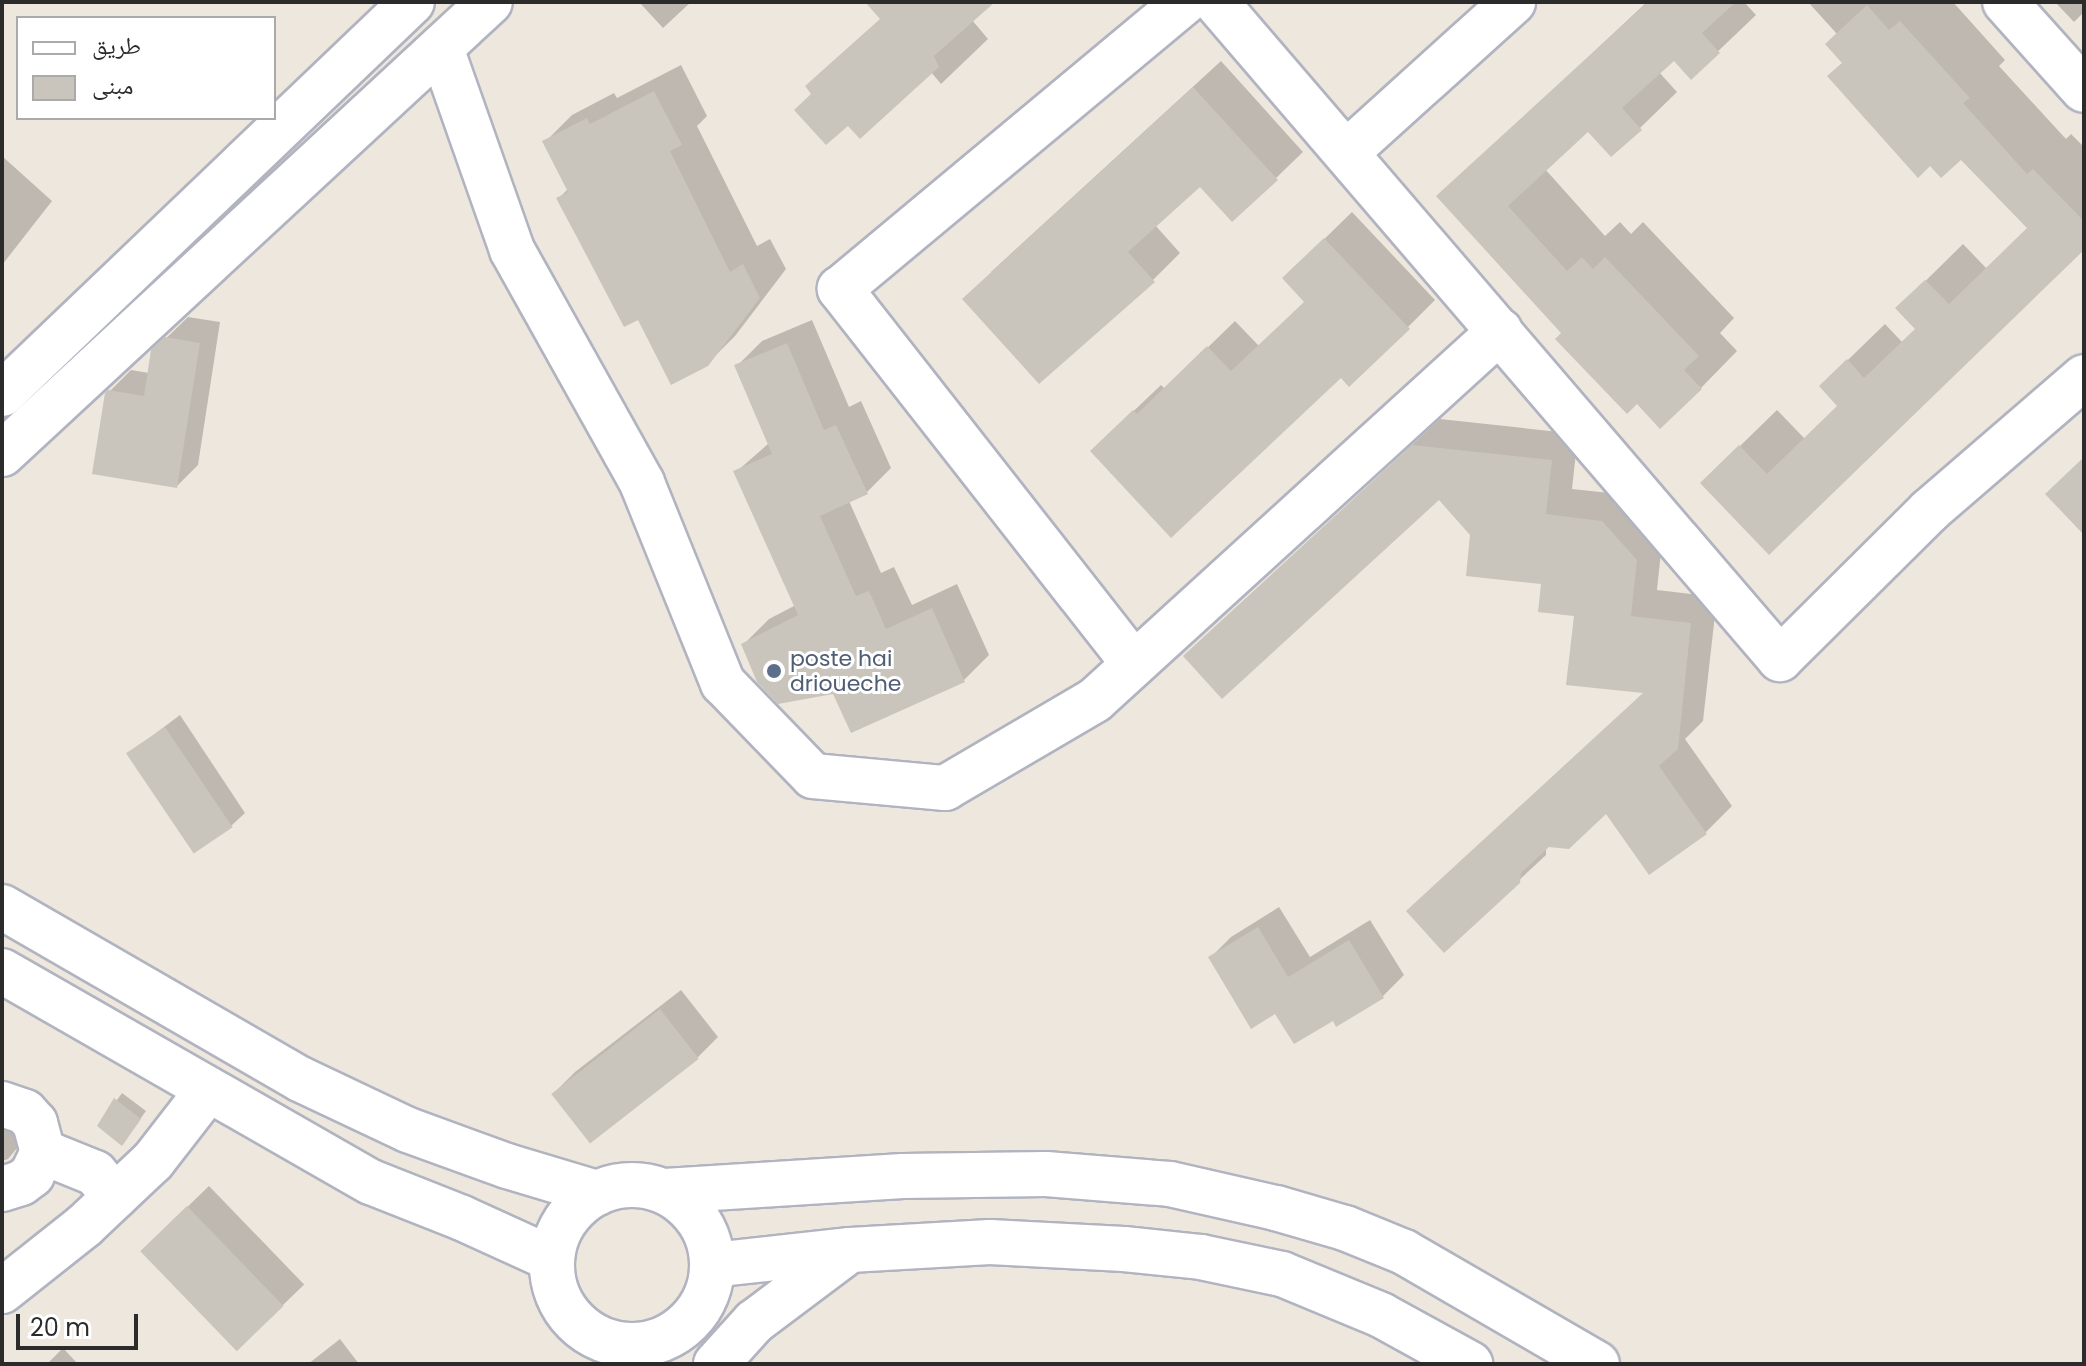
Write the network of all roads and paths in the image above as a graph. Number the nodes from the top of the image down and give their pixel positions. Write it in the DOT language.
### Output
graph roads {
  1 [pos="412,2"];
  2 [pos="490,2"];
  3 [pos="1185,2"];
  4 [pos="1216,2"];
  5 [pos="1513,2"];
  6 [pos="2005,2"];
  7 [pos="441,48"];
  8 [pos="2084,90"];
  9 [pos="1347,152"];
  10 [pos="1500,331"];
  11 [pos="2084,377"];
  12 [pos="2,394"];
  13 [pos="2,454"];
  14 [pos="1134,664"];
  15 [pos="2,907"];
  16 [pos="2,971"];
  17 [pos="208,1090"];
  18 [pos="2,1104"];
  19 [pos="43,1152"];
  20 [pos="2,1189"];
  21 [pos="665,1191"];
  22 [pos="597,1193"];
  23 [pos="115,1197"];
  24 [pos="850,1250"];
  25 [pos="552,1259"];
  26 [pos="712,1265"];
  27 [pos="2,1291"];
  28 [pos="591,1352"];
  29 [pos="662,1352"];
  30 [pos="716,1364"];
  31 [pos="1470,1364"];
  32 [pos="1597,1364"];
  1 -- 12 [label="street"];
  2 -- 7 [label="street"];
  3 -- 14 [label="street"];
  4 -- 9 [label="street"];
  5 -- 9 [label="street"];
  6 -- 8 [label="street"];
  7 -- 13 [label="street"];
  7 -- 14 [label="street"];
  9 -- 10 [label="street"];
  10 -- 11 [label="street"];
  10 -- 14 [label="street"];
  15 -- 22 [label="street"];
  16 -- 17 [label="street"];
  17 -- 23 [label="street"];
  17 -- 25 [label="street"];
  18 -- 19 [label="street"];
  19 -- 20 [label="street"];
  19 -- 23 [label="street"];
  21 -- 22 [label="street"];
  21 -- 26 [label="street"];
  21 -- 32 [label="street"];
  22 -- 25 [label="street"];
  23 -- 27 [label="street"];
  24 -- 26 [label="street"];
  24 -- 30 [label="street"];
  24 -- 31 [label="street"];
  25 -- 28 [label="street"];
  26 -- 29 [label="street"];
  28 -- 29 [label="street"];
}
